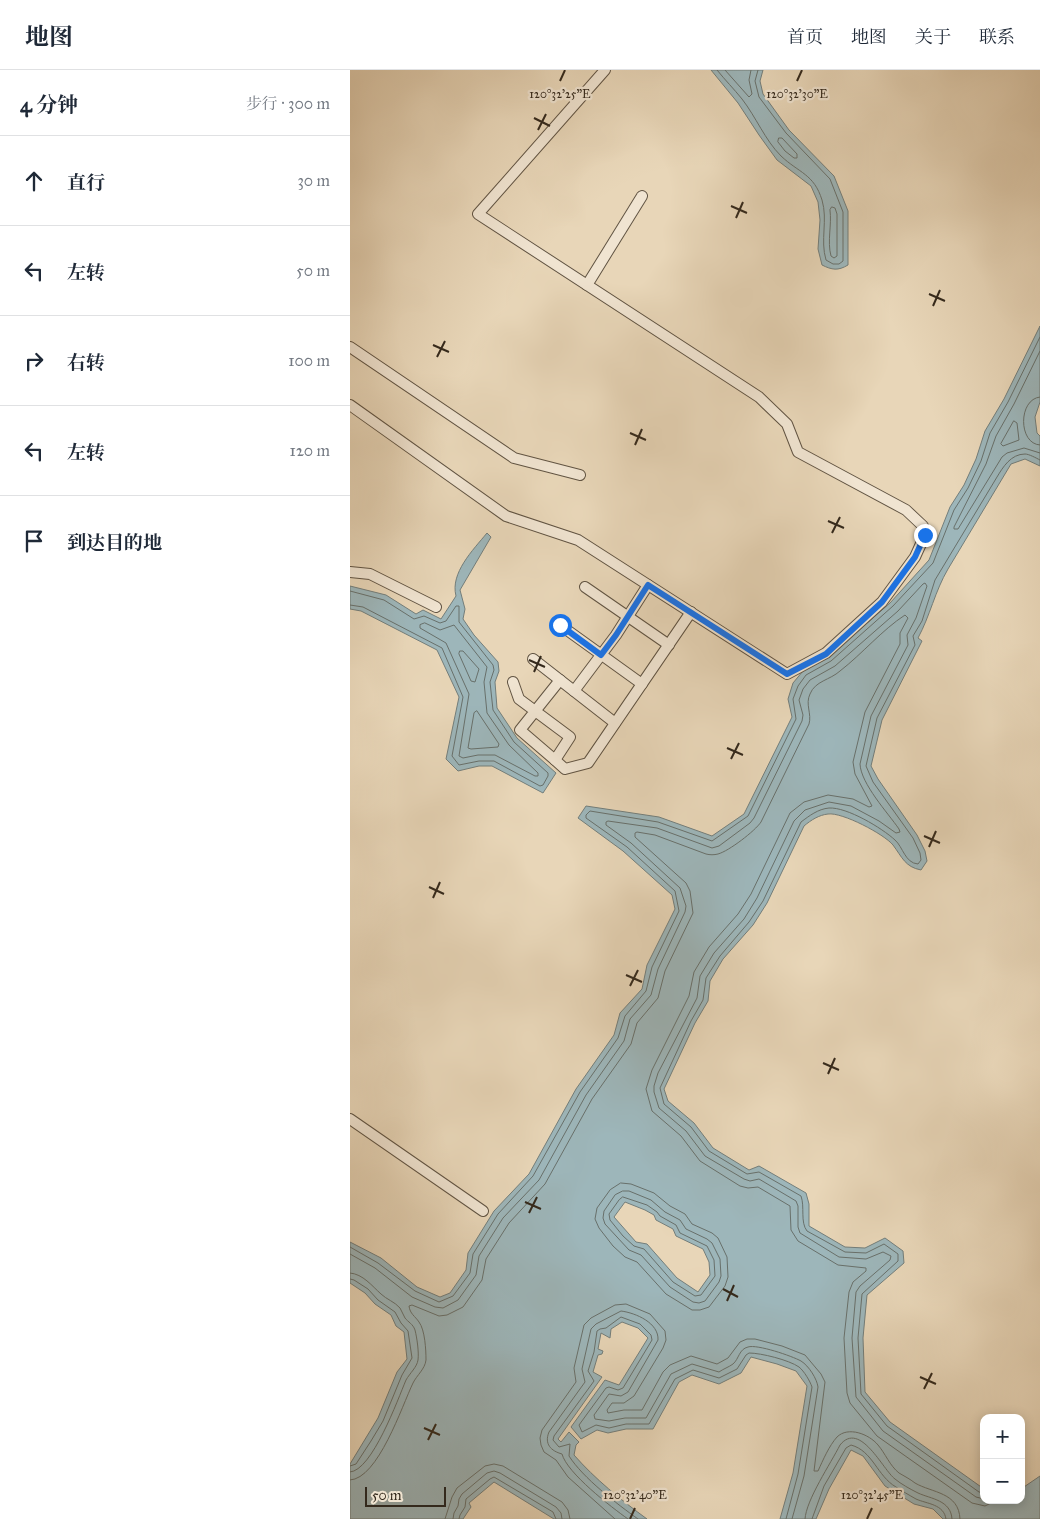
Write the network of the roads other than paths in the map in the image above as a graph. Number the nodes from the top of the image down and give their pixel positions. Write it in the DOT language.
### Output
graph roads {
  1 [pos="605,70"];
  2 [pos="642,196"];
  3 [pos="587,284"];
  4 [pos="350,347"];
  5 [pos="350,405"];
  6 [pos="580,475"];
  7 [pos="350,572"];
  8 [pos="648,585"];
  9 [pos="585,588"];
  10 [pos="436,608"];
  11 [pos="691,612"];
  12 [pos="628,617"];
  13 [pos="560,625"];
  14 [pos="668,645"];
  15 [pos="601,655"];
  16 [pos="533,659"];
  17 [pos="560,680"];
  18 [pos="514,682"];
  19 [pos="642,684"];
  20 [pos="574,691"];
  21 [pos="535,711"];
  22 [pos="615,724"];
  23 [pos="555,760"];
  24 [pos="350,1119"];
  25 [pos="483,1211"];
  1 -- 3 [label="street"];
  2 -- 3 [label="street"];
  3 -- 11 [label="street"];
  4 -- 6 [label="street"];
  5 -- 8 [label="street"];
  7 -- 10 [label="street"];
  8 -- 11 [label="street"];
  8 -- 12 [label="street"];
  9 -- 12 [label="street"];
  11 -- 14 [label="street"];
  12 -- 14 [label="street"];
  12 -- 15 [label="street"];
  13 -- 15 [label="street"];
  14 -- 19 [label="street"];
  15 -- 19 [label="street"];
  15 -- 20 [label="street"];
  16 -- 17 [label="street"];
  17 -- 20 [label="street"];
  17 -- 21 [label="street"];
  18 -- 21 [label="street"];
  19 -- 22 [label="street"];
  20 -- 22 [label="street"];
  21 -- 23 [label="street"];
  21 -- 23 [label="street"];
  22 -- 23 [label="street"];
  24 -- 25 [label="street"];
}
